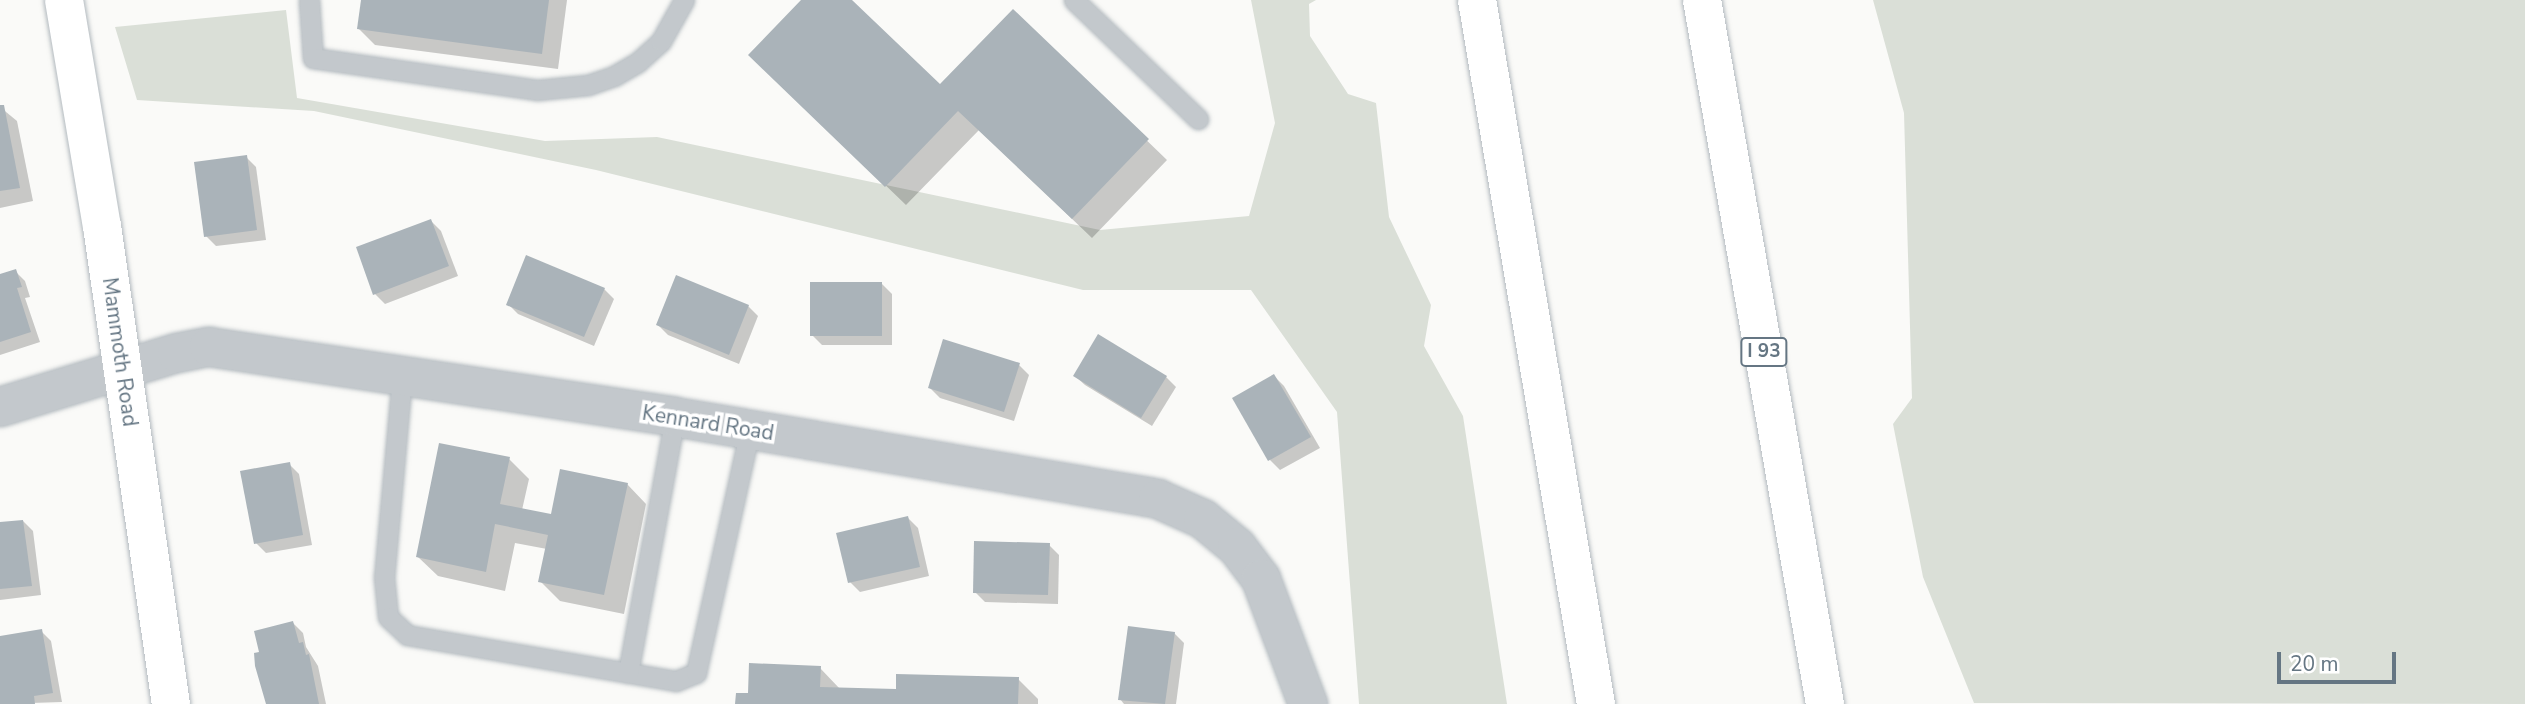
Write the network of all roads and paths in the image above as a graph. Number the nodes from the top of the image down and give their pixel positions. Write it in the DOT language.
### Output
graph roads {
  1 [pos="64,0"];
  2 [pos="309,0"];
  3 [pos="684,0"];
  4 [pos="1074,0"];
  5 [pos="1477,0"];
  6 [pos="1702,0"];
  7 [pos="1198,119"];
  8 [pos="123,370"];
  9 [pos="402,377"];
  10 [pos="0,407"];
  11 [pos="675,417"];
  12 [pos="750,430"];
  13 [pos="628,673"];
  14 [pos="171,704"];
  15 [pos="1308,704"];
  16 [pos="1596,704"];
  17 [pos="1825,704"];
  1 -- 8 [label="main road, Mammoth Road"];
  2 -- 3 [label="lane"];
  4 -- 7 [label="lane"];
  5 -- 16 [label="main road"];
  6 -- 17 [label="main road, I 93"];
  8 -- 9 [label="street, Kennard Road"];
  8 -- 10 [label="street, Kennard Road"];
  8 -- 14 [label="main road, Mammoth Road"];
  9 -- 11 [label="street, Kennard Road"];
  9 -- 13 [label="lane"];
  11 -- 12 [label="street, Kennard Road"];
  11 -- 13 [label="lane"];
  12 -- 13 [label="lane"];
  12 -- 15 [label="street, Kennard Road"];
}
